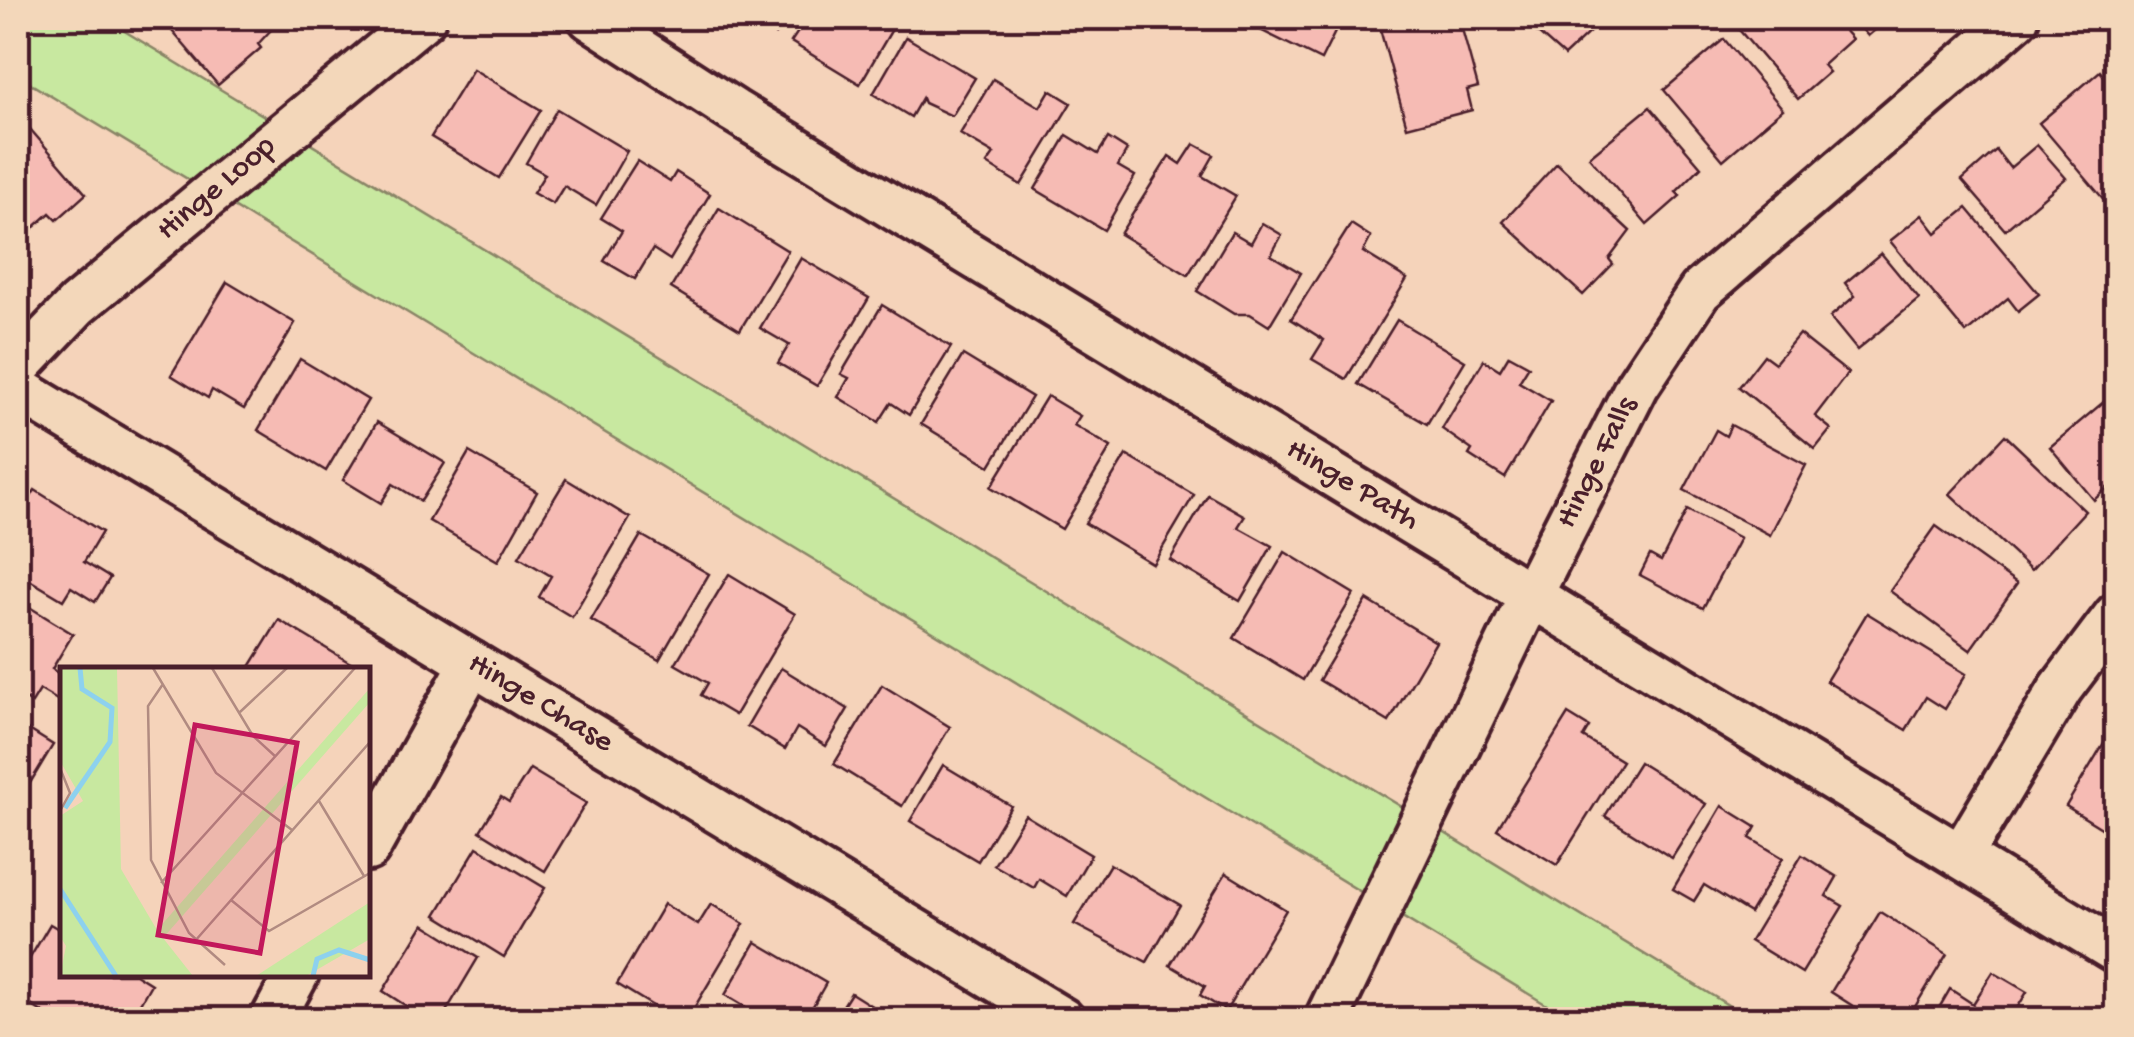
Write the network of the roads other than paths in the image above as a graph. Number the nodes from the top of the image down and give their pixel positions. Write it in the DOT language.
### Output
graph roads {
  1 [pos="424,18"];
  2 [pos="590,18"];
  3 [pos="2017,18"];
  4 [pos="18,367"];
  5 [pos="18,389"];
  6 [pos="1531,595"];
  7 [pos="2116,615"];
  8 [pos="472,663"];
  9 [pos="370,845"];
  10 [pos="1961,856"];
  11 [pos="2116,951"];
  12 [pos="295,977"];
  13 [pos="272,1020"];
  14 [pos="1063,1020"];
  15 [pos="1326,1020"];
  1 -- 4 [label="street, Hinge Loop"];
  2 -- 6 [label="street, Hinge Path"];
  3 -- 6 [label="street, Hinge Falls"];
  5 -- 8 [label="street, Hinge Chase"];
  6 -- 10 [label="street, Hinge Path"];
  6 -- 15 [label="street, Hinge Falls"];
  7 -- 10 [label="street"];
  8 -- 9 [label="street"];
  8 -- 14 [label="street, Hinge Chase"];
  10 -- 11 [label="street, Hinge Path"];
  12 -- 13 [label="street"];
}
